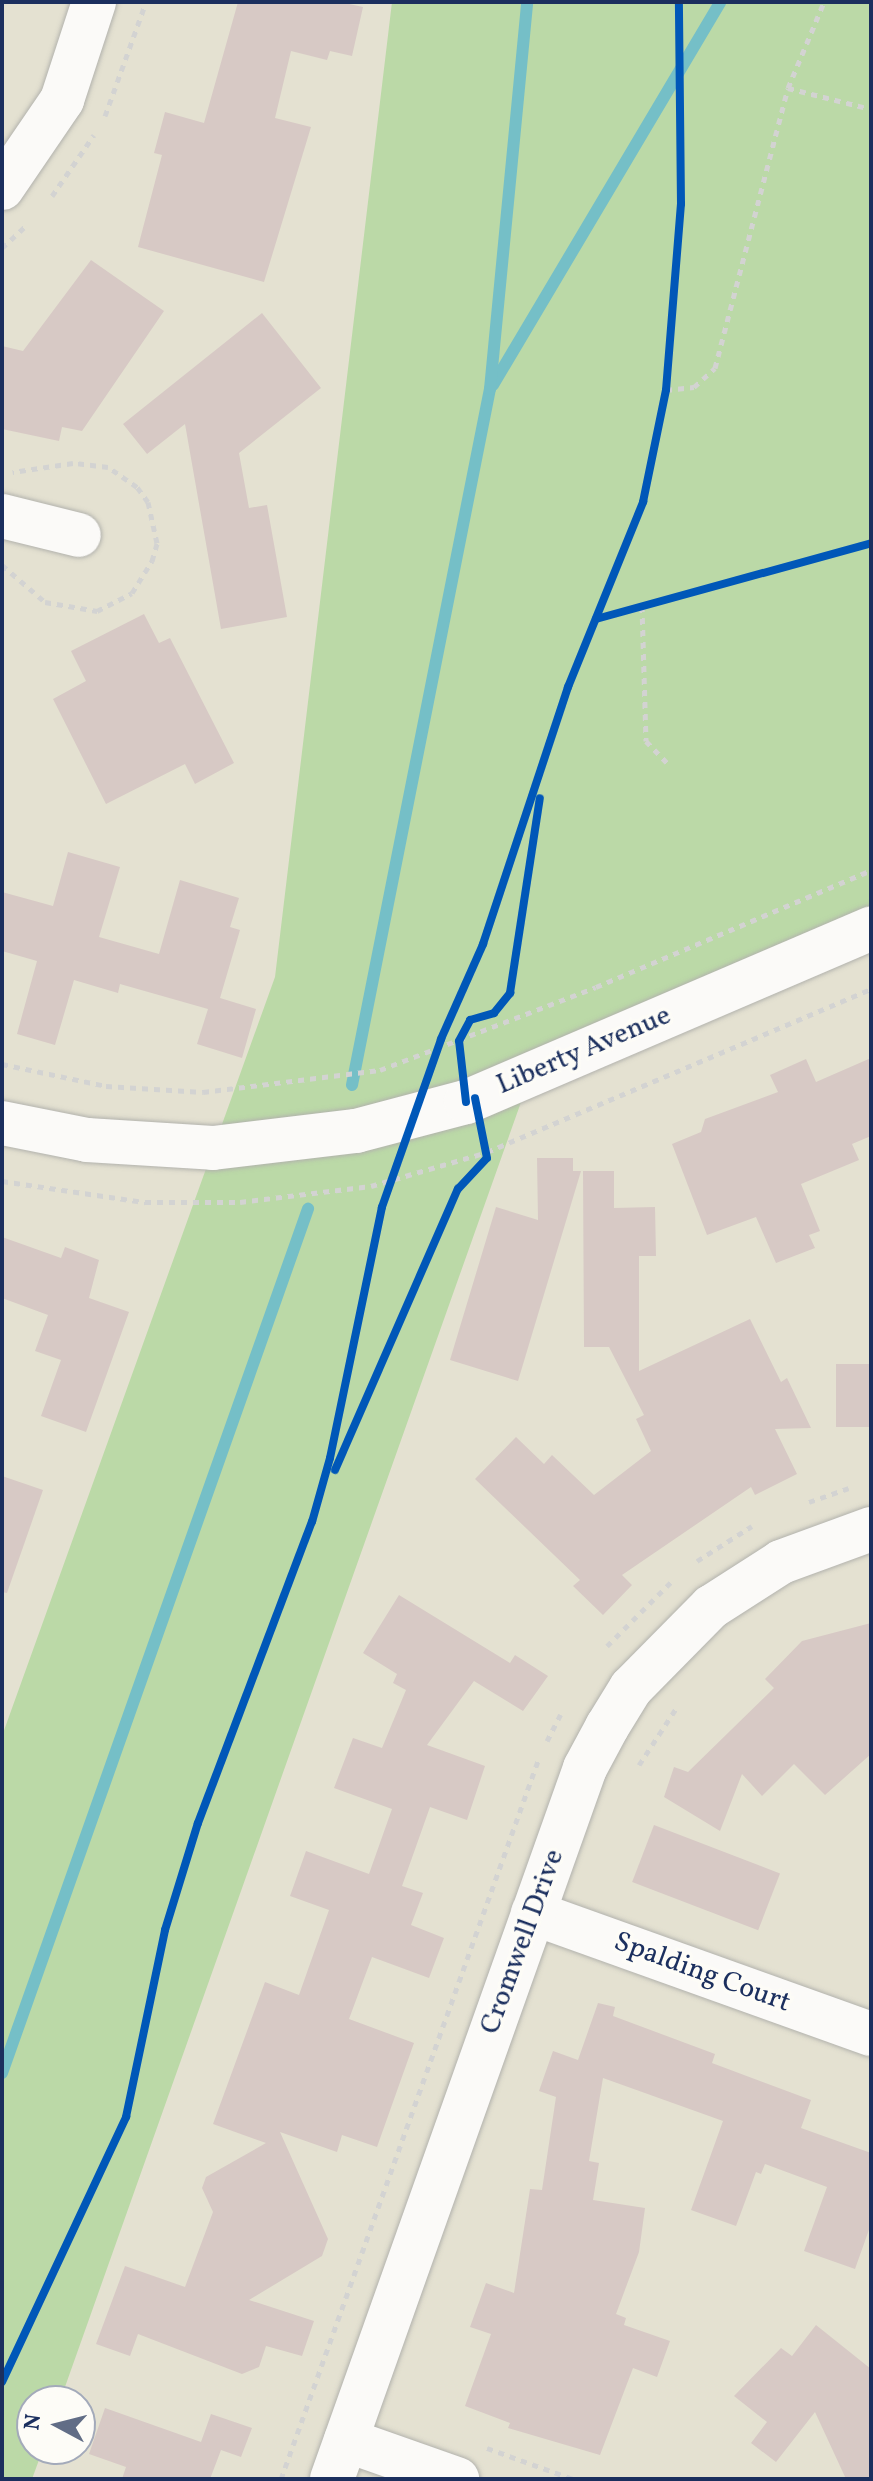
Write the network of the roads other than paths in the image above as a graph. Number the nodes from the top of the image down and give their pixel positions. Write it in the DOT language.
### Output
graph roads {
  1 [pos="94,2"];
  2 [pos="2,188"];
  3 [pos="2,516"];
  4 [pos="79,535"];
  5 [pos="871,928"];
  6 [pos="2,1123"];
  7 [pos="871,1529"];
  8 [pos="533,1913"];
  9 [pos="871,2034"];
  10 [pos="339,2460"];
  11 [pos="457,2479"];
  1 -- 2 [label="street"];
  3 -- 4 [label="street"];
  5 -- 6 [label="street, Liberty Avenue"];
  7 -- 8 [label="street, Cromwell Drive"];
  8 -- 9 [label="street, Spalding Court"];
  8 -- 10 [label="street, Cromwell Drive"];
  10 -- 11 [label="street"];
}
